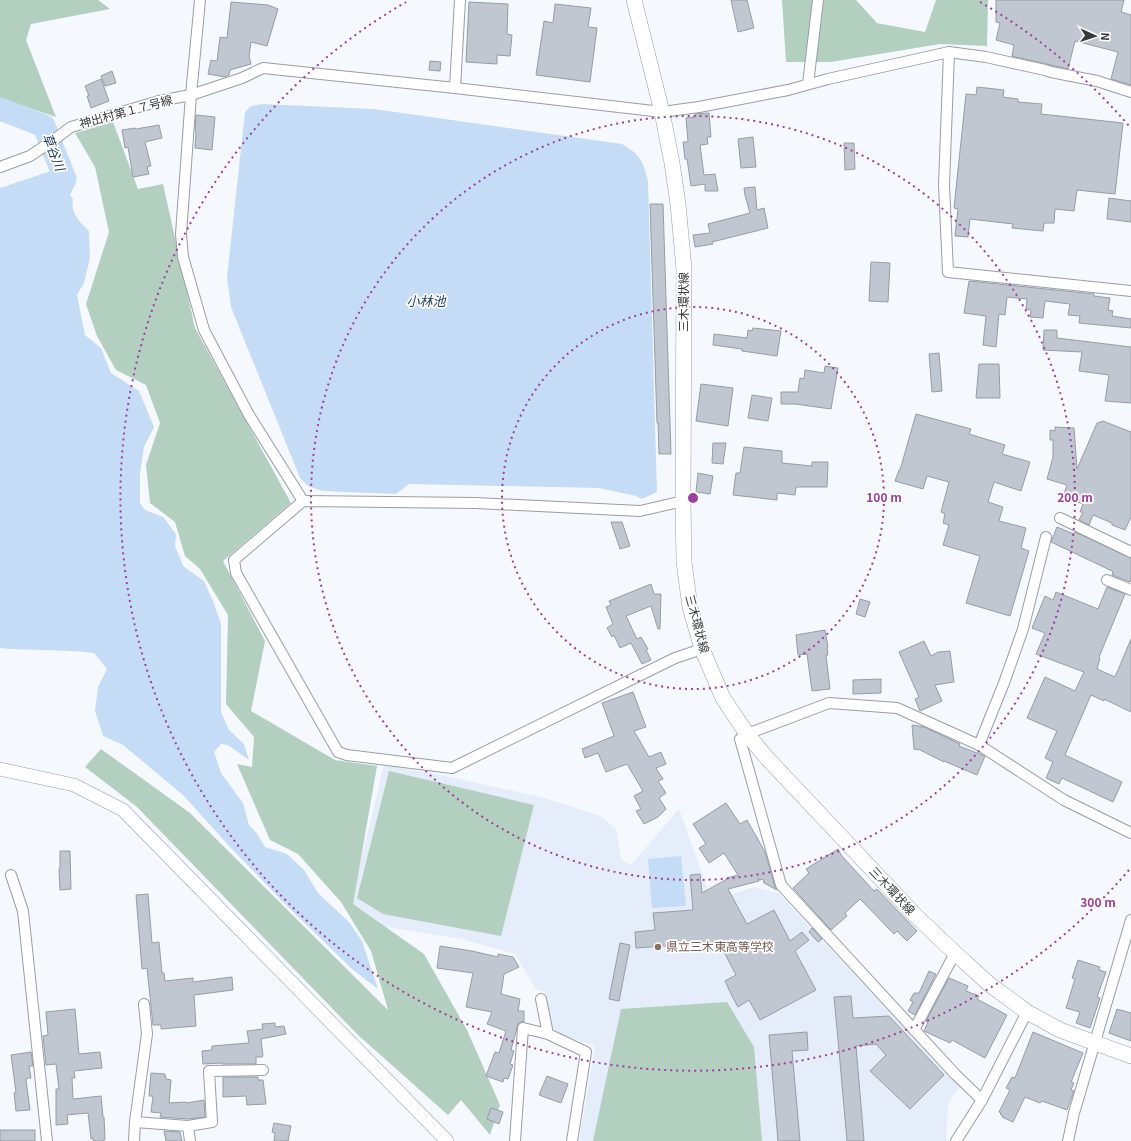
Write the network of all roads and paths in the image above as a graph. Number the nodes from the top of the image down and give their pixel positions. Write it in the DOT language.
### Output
graph roads {
  1 [pos="200,0"];
  2 [pos="460,0"];
  3 [pos="634,0"];
  4 [pos="818,0"];
  5 [pos="949,52"];
  6 [pos="808,84"];
  7 [pos="455,88"];
  8 [pos="1131,92"];
  9 [pos="191,94"];
  10 [pos="662,112"];
  11 [pos="0,167"];
  12 [pos="1131,291"];
  13 [pos="303,501"];
  14 [pos="683,501"];
  15 [pos="1060,518"];
  16 [pos="1046,537"];
  17 [pos="1131,552"];
  18 [pos="1107,580"];
  19 [pos="1131,590"];
  20 [pos="702,649"];
  21 [pos="748,734"];
  22 [pos="979,745"];
  23 [pos="0,769"];
  24 [pos="1131,833"];
  25 [pos="11,875"];
  26 [pos="1131,920"];
  27 [pos="955,953"];
  28 [pos="541,999"];
  29 [pos="144,1004"];
  30 [pos="1027,1012"];
  31 [pos="914,1030"];
  32 [pos="548,1034"];
  33 [pos="1095,1044"];
  34 [pos="1131,1056"];
  35 [pos="262,1070"];
  36 [pos="982,1100"];
  37 [pos="136,1122"];
  38 [pos="188,1126"];
  39 [pos="47,1141"];
  40 [pos="134,1141"];
  41 [pos="190,1141"];
  42 [pos="447,1141"];
  43 [pos="515,1141"];
  44 [pos="572,1141"];
  45 [pos="956,1141"];
  46 [pos="1068,1141"];
  1 -- 9 [label="street"];
  2 -- 7 [label="street"];
  3 -- 10 [label="main road, 三木環状線"];
  4 -- 6 [label="street"];
  5 -- 6 [label="street, 神出村第１７号線"];
  5 -- 8 [label="street"];
  5 -- 12 [label="street"];
  6 -- 10 [label="street, 神出村第１７号線"];
  7 -- 9 [label="street, 神出村第１７号線"];
  7 -- 10 [label="street, 神出村第１７号線"];
  9 -- 11 [label="street, 神出村第１７号線"];
  9 -- 13 [label="street"];
  10 -- 14 [label="main road, 三木環状線"];
  13 -- 14 [label="street"];
  13 -- 20 [label="street"];
  14 -- 20 [label="main road, 三木環状線"];
  15 -- 17 [label="street"];
  16 -- 22 [label="street"];
  18 -- 19 [label="street"];
  20 -- 21 [label="main road, 三木環状線"];
  21 -- 22 [label="street"];
  21 -- 27 [label="main road, 三木環状線"];
  21 -- 31 [label="street"];
  22 -- 24 [label="street"];
  23 -- 42 [label="street"];
  25 -- 39 [label="street"];
  26 -- 33 [label="street"];
  27 -- 30 [label="main road, 三木環状線"];
  27 -- 31 [label="street"];
  28 -- 32 [label="street"];
  29 -- 37 [label="street"];
  30 -- 33 [label="main road, 三木環状線"];
  30 -- 36 [label="street"];
  31 -- 36 [label="street"];
  32 -- 43 [label="street"];
  32 -- 44 [label="street"];
  33 -- 34 [label="main road, 三木環状線"];
  33 -- 46 [label="street"];
  35 -- 38 [label="street"];
  36 -- 45 [label="street"];
  37 -- 38 [label="street"];
  37 -- 40 [label="street"];
  38 -- 41 [label="street"];
}
